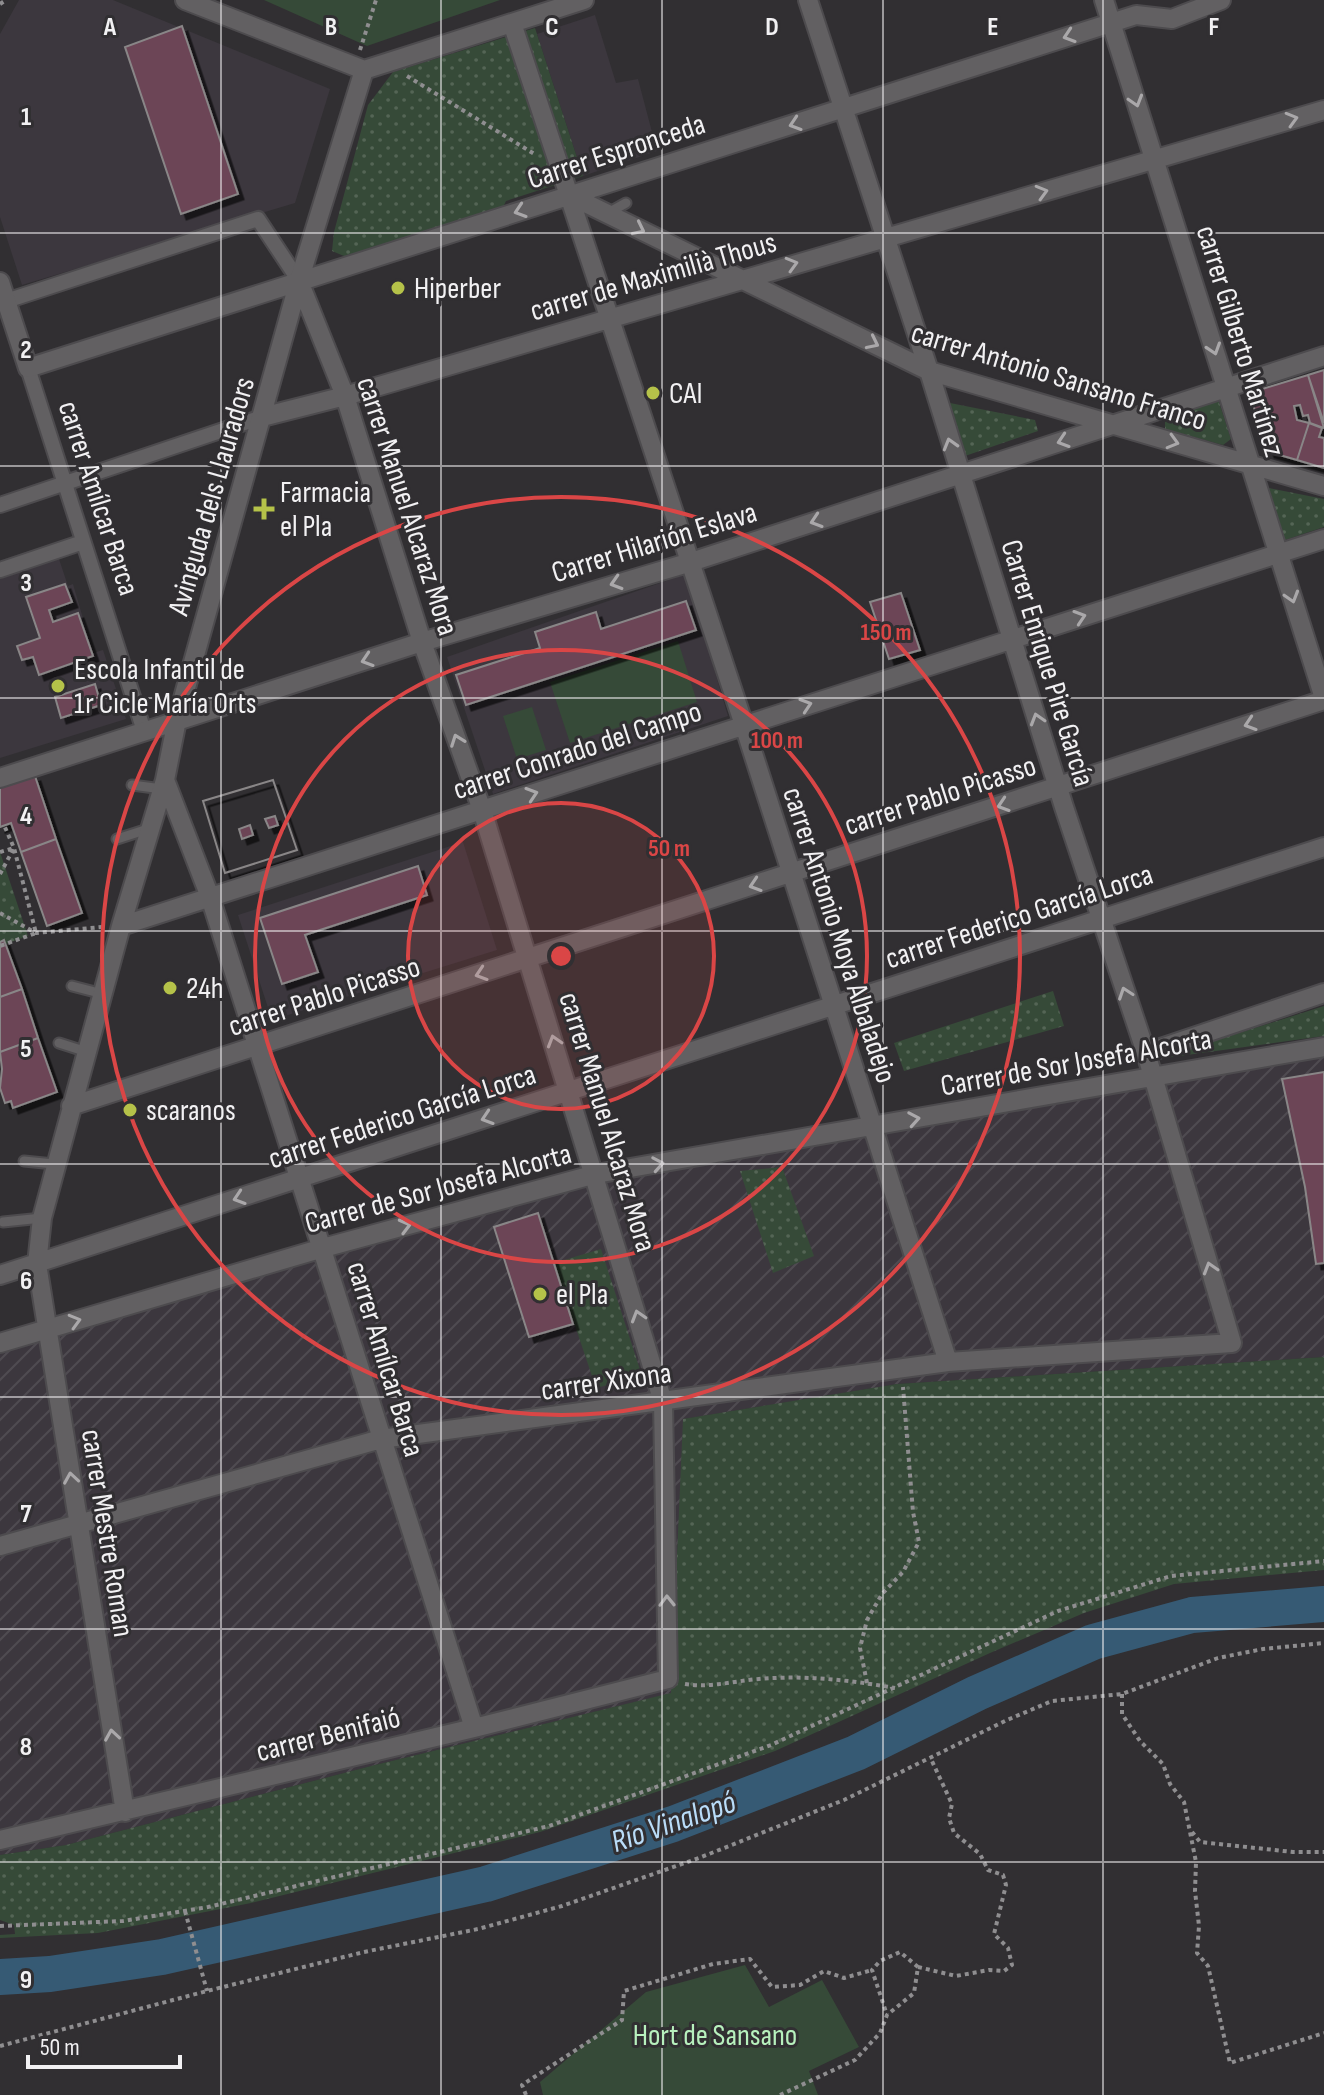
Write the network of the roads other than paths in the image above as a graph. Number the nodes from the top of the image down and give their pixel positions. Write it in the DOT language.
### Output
graph roads {
  1 [pos="185,0"];
  2 [pos="584,0"];
  3 [pos="808,0"];
  4 [pos="1104,0"];
  5 [pos="1221,0"];
  6 [pos="512,23"];
  7 [pos="1111,23"];
  8 [pos="362,61"];
  9 [pos="843,109"];
  10 [pos="1324,110"];
  11 [pos="1154,159"];
  12 [pos="569,195"];
  13 [pos="626,203"];
  14 [pos="607,214"];
  15 [pos="886,237"];
  16 [pos="741,279"];
  17 [pos="299,281"];
  18 [pos="0,282"];
  19 [pos="6,301"];
  20 [pos="610,318"];
  21 [pos="1324,356"];
  22 [pos="28,368"];
  23 [pos="929,371"];
  24 [pos="1227,388"];
  25 [pos="345,396"];
  26 [pos="262,417"];
  27 [pos="1112,425"];
  28 [pos="1250,464"];
  29 [pos="959,475"];
  30 [pos="64,483"];
  31 [pos="1324,486"];
  32 [pos="0,505"];
  33 [pos="1324,539"];
  34 [pos="83,542"];
  35 [pos="1278,553"];
  36 [pos="691,562"];
  37 [pos="0,570"];
  38 [pos="1012,639"];
  39 [pos="422,642"];
  40 [pos="1324,699"];
  41 [pos="177,720"];
  42 [pos="744,725"];
  43 [pos="144,731"];
  44 [pos="0,778"];
  45 [pos="132,785"];
  46 [pos="164,785"];
  47 [pos="1058,787"];
  48 [pos="482,810"];
  49 [pos="151,828"];
  50 [pos="117,839"];
  51 [pos="1324,847"];
  52 [pos="791,874"];
  53 [pos="210,897"];
  54 [pos="1101,919"];
  55 [pos="121,926"];
  56 [pos="528,959"];
  57 [pos="72,986"];
  58 [pos="1324,993"];
  59 [pos="103,994"];
  60 [pos="833,1006"];
  61 [pos="59,1043"];
  62 [pos="257,1047"];
  63 [pos="1324,1047"];
  64 [pos="87,1052"];
  65 [pos="1146,1053"];
  66 [pos="1152,1077"];
  67 [pos="570,1091"];
  68 [pos="71,1106"];
  69 [pos="872,1126"];
  70 [pos="24,1161"];
  71 [pos="54,1164"];
  72 [pos="596,1174"];
  73 [pos="299,1179"];
  74 [pos="42,1218"];
  75 [pos="3,1222"];
  76 [pos="323,1248"];
  77 [pos="37,1264"];
  78 [pos="0,1275"];
  79 [pos="46,1330"];
  80 [pos="0,1343"];
  81 [pos="1232,1343"];
  82 [pos="948,1362"];
  83 [pos="663,1402"];
  84 [pos="381,1439"];
  85 [pos="78,1523"];
  86 [pos="0,1546"];
  87 [pos="668,1679"];
  88 [pos="474,1728"];
  89 [pos="125,1812"];
  90 [pos="0,1840"];
  1 -- 8 [label="street"];
  2 -- 6 [label="street"];
  3 -- 9 [label="street, Carrer Enrique Pire García"];
  4 -- 7 [label="street, carrer Gilberto Martínez"];
  5 -- 7 [label="street, Carrer Espronceda"];
  6 -- 8 [label="street"];
  6 -- 12 [label="street, carrer Antonio Moya Albaladejo"];
  7 -- 9 [label="street, Carrer Espronceda, one-way"];
  7 -- 11 [label="street, carrer Gilberto Martínez, one-way"];
  8 -- 17 [label="street, Avinguda dels Llauradors"];
  9 -- 12 [label="street, Carrer Espronceda, one-way"];
  9 -- 15 [label="street, Carrer Enrique Pire García"];
  11 -- 10 [label="street, carrer de Maximilià Thous, one-way"];
  15 -- 11 [label="street, carrer de Maximilià Thous, one-way"];
  11 -- 24 [label="street, carrer Gilberto Martínez, one-way"];
  12 -- 14 [label="street, carrer Antonio Sansano Franco"];
  12 -- 17 [label="street, Carrer Espronceda, one-way"];
  12 -- 20 [label="street, carrer Antonio Moya Albaladejo"];
  13 -- 14 [label="lane"];
  14 -- 16 [label="street, carrer Antonio Sansano Franco, one-way"];
  16 -- 15 [label="street, carrer de Maximilià Thous, one-way"];
  15 -- 23 [label="street, Carrer Enrique Pire García"];
  16 -- 20 [label="street, carrer de Maximilià Thous"];
  16 -- 23 [label="street, carrer Antonio Sansano Franco, one-way"];
  17 -- 19 [label="street"];
  17 -- 22 [label="street, Carrer Espronceda"];
  17 -- 25 [label="street, carrer Manuel Alcaraz Mora"];
  17 -- 26 [label="street, Avinguda dels Llauradors"];
  18 -- 19 [label="street, carrer Amílcar Barca"];
  19 -- 22 [label="street, carrer Amílcar Barca"];
  20 -- 25 [label="street, carrer de Maximilià Thous"];
  20 -- 36 [label="street, carrer Antonio Moya Albaladejo"];
  21 -- 24 [label="street, Carrer Hilarión Eslava"];
  22 -- 30 [label="street, carrer Amílcar Barca"];
  23 -- 27 [label="street, carrer Antonio Sansano Franco"];
  29 -- 23 [label="street, Carrer Enrique Pire García, one-way"];
  24 -- 27 [label="street, Carrer Hilarión Eslava"];
  24 -- 28 [label="street, carrer Gilberto Martínez"];
  25 -- 26 [label="street, carrer de Maximilià Thous"];
  25 -- 39 [label="street, carrer Manuel Alcaraz Mora"];
  26 -- 30 [label="street, carrer de Maximilià Thous"];
  26 -- 41 [label="street, Avinguda dels Llauradors"];
  27 -- 28 [label="street, carrer Antonio Sansano Franco, one-way"];
  27 -- 29 [label="street, Carrer Hilarión Eslava, one-way"];
  28 -- 31 [label="street, carrer Antonio Sansano Franco"];
  28 -- 35 [label="street, carrer Gilberto Martínez"];
  29 -- 36 [label="street, Carrer Hilarión Eslava, one-way"];
  29 -- 38 [label="street, Carrer Enrique Pire García"];
  30 -- 32 [label="street, carrer de Maximilià Thous"];
  30 -- 34 [label="street, carrer Amílcar Barca"];
  33 -- 35 [label="street, carrer Conrado del Campo"];
  34 -- 37 [label="street"];
  34 -- 43 [label="street, carrer Amílcar Barca"];
  38 -- 35 [label="street, carrer Conrado del Campo, one-way"];
  35 -- 40 [label="street, carrer Gilberto Martínez, one-way"];
  36 -- 39 [label="street, Carrer Hilarión Eslava, one-way"];
  36 -- 42 [label="street, carrer Antonio Moya Albaladejo"];
  42 -- 38 [label="street, carrer Conrado del Campo, one-way"];
  47 -- 38 [label="street, Carrer Enrique Pire García, one-way"];
  39 -- 41 [label="street, Carrer Hilarión Eslava, one-way"];
  48 -- 39 [label="street, carrer Manuel Alcaraz Mora, one-way"];
  40 -- 47 [label="street, carrer Pablo Picasso, one-way"];
  41 -- 43 [label="street, Carrer Hilarión Eslava"];
  41 -- 46 [label="street, Avinguda dels Llauradors"];
  48 -- 42 [label="street, carrer Conrado del Campo, one-way"];
  42 -- 52 [label="street, carrer Antonio Moya Albaladejo"];
  43 -- 44 [label="street, Carrer Hilarión Eslava"];
  45 -- 46 [label="lane"];
  46 -- 49 [label="street, Avinguda dels Llauradors"];
  46 -- 53 [label="street, carrer Amílcar Barca"];
  47 -- 52 [label="street, carrer Pablo Picasso, one-way"];
  47 -- 54 [label="street, Carrer Enrique Pire García"];
  48 -- 53 [label="street, carrer Conrado del Campo"];
  48 -- 56 [label="street, carrer Manuel Alcaraz Mora"];
  49 -- 50 [label="lane"];
  49 -- 55 [label="street, Avinguda dels Llauradors"];
  51 -- 54 [label="street, carrer Federico García Lorca"];
  52 -- 56 [label="street, carrer Pablo Picasso, one-way"];
  52 -- 60 [label="street, carrer Antonio Moya Albaladejo"];
  53 -- 55 [label="street, carrer Conrado del Campo"];
  53 -- 62 [label="street, carrer Amílcar Barca"];
  54 -- 60 [label="street, carrer Federico García Lorca"];
  65 -- 54 [label="street, Carrer Enrique Pire García, one-way"];
  55 -- 59 [label="street, Avinguda dels Llauradors"];
  56 -- 62 [label="street, carrer Pablo Picasso, one-way"];
  67 -- 56 [label="street, carrer Manuel Alcaraz Mora, one-way"];
  57 -- 59 [label="lane"];
  58 -- 65 [label="street"];
  59 -- 64 [label="street, Avinguda dels Llauradors"];
  60 -- 67 [label="street, carrer Federico García Lorca"];
  60 -- 69 [label="street, carrer Antonio Moya Albaladejo"];
  61 -- 64 [label="lane"];
  62 -- 68 [label="street, carrer Pablo Picasso"];
  62 -- 73 [label="street, carrer Amílcar Barca"];
  63 -- 66 [label="street, Carrer de Sor Josefa Alcorta"];
  64 -- 68 [label="street, Avinguda dels Llauradors"];
  65 -- 66 [label="street, Carrer Enrique Pire García"];
  69 -- 66 [label="street, Carrer de Sor Josefa Alcorta, one-way"];
  81 -- 66 [label="street, Carrer Enrique Pire García, one-way"];
  67 -- 72 [label="street, carrer Manuel Alcaraz Mora"];
  67 -- 73 [label="street, carrer Federico García Lorca, one-way"];
  68 -- 71 [label="street, Avinguda dels Llauradors"];
  72 -- 69 [label="street, Carrer de Sor Josefa Alcorta, one-way"];
  69 -- 82 [label="street, carrer Antonio Moya Albaladejo"];
  70 -- 71 [label="lane"];
  71 -- 74 [label="street, Avinguda dels Llauradors"];
  76 -- 72 [label="street, Carrer de Sor Josefa Alcorta, one-way"];
  83 -- 72 [label="street, carrer Manuel Alcaraz Mora, one-way"];
  73 -- 76 [label="street, carrer Amílcar Barca"];
  73 -- 77 [label="street, carrer Federico García Lorca, one-way"];
  74 -- 75 [label="lane"];
  74 -- 77 [label="street, Avinguda dels Llauradors"];
  79 -- 76 [label="street, Carrer de Sor Josefa Alcorta, one-way"];
  76 -- 84 [label="street, carrer Amílcar Barca"];
  77 -- 78 [label="street, carrer Federico García Lorca"];
  77 -- 79 [label="street, carrer Mestre Roman"];
  79 -- 80 [label="street, Carrer de Sor Josefa Alcorta"];
  85 -- 79 [label="street, carrer Mestre Roman, one-way"];
  81 -- 82 [label="street, carrer Xixona"];
  82 -- 83 [label="street, carrer Xixona"];
  83 -- 84 [label="street, carrer Xixona"];
  87 -- 83 [label="street, carrer Manuel Alcaraz Mora, one-way"];
  84 -- 85 [label="street, carrer Xixona"];
  84 -- 88 [label="street, carrer Amílcar Barca"];
  85 -- 86 [label="street, carrer Xixona"];
  89 -- 85 [label="street, carrer Mestre Roman, one-way"];
  87 -- 88 [label="street, carrer Benifaió"];
  88 -- 89 [label="street, carrer Benifaió"];
  89 -- 90 [label="street, carrer Benifaió"];
}
